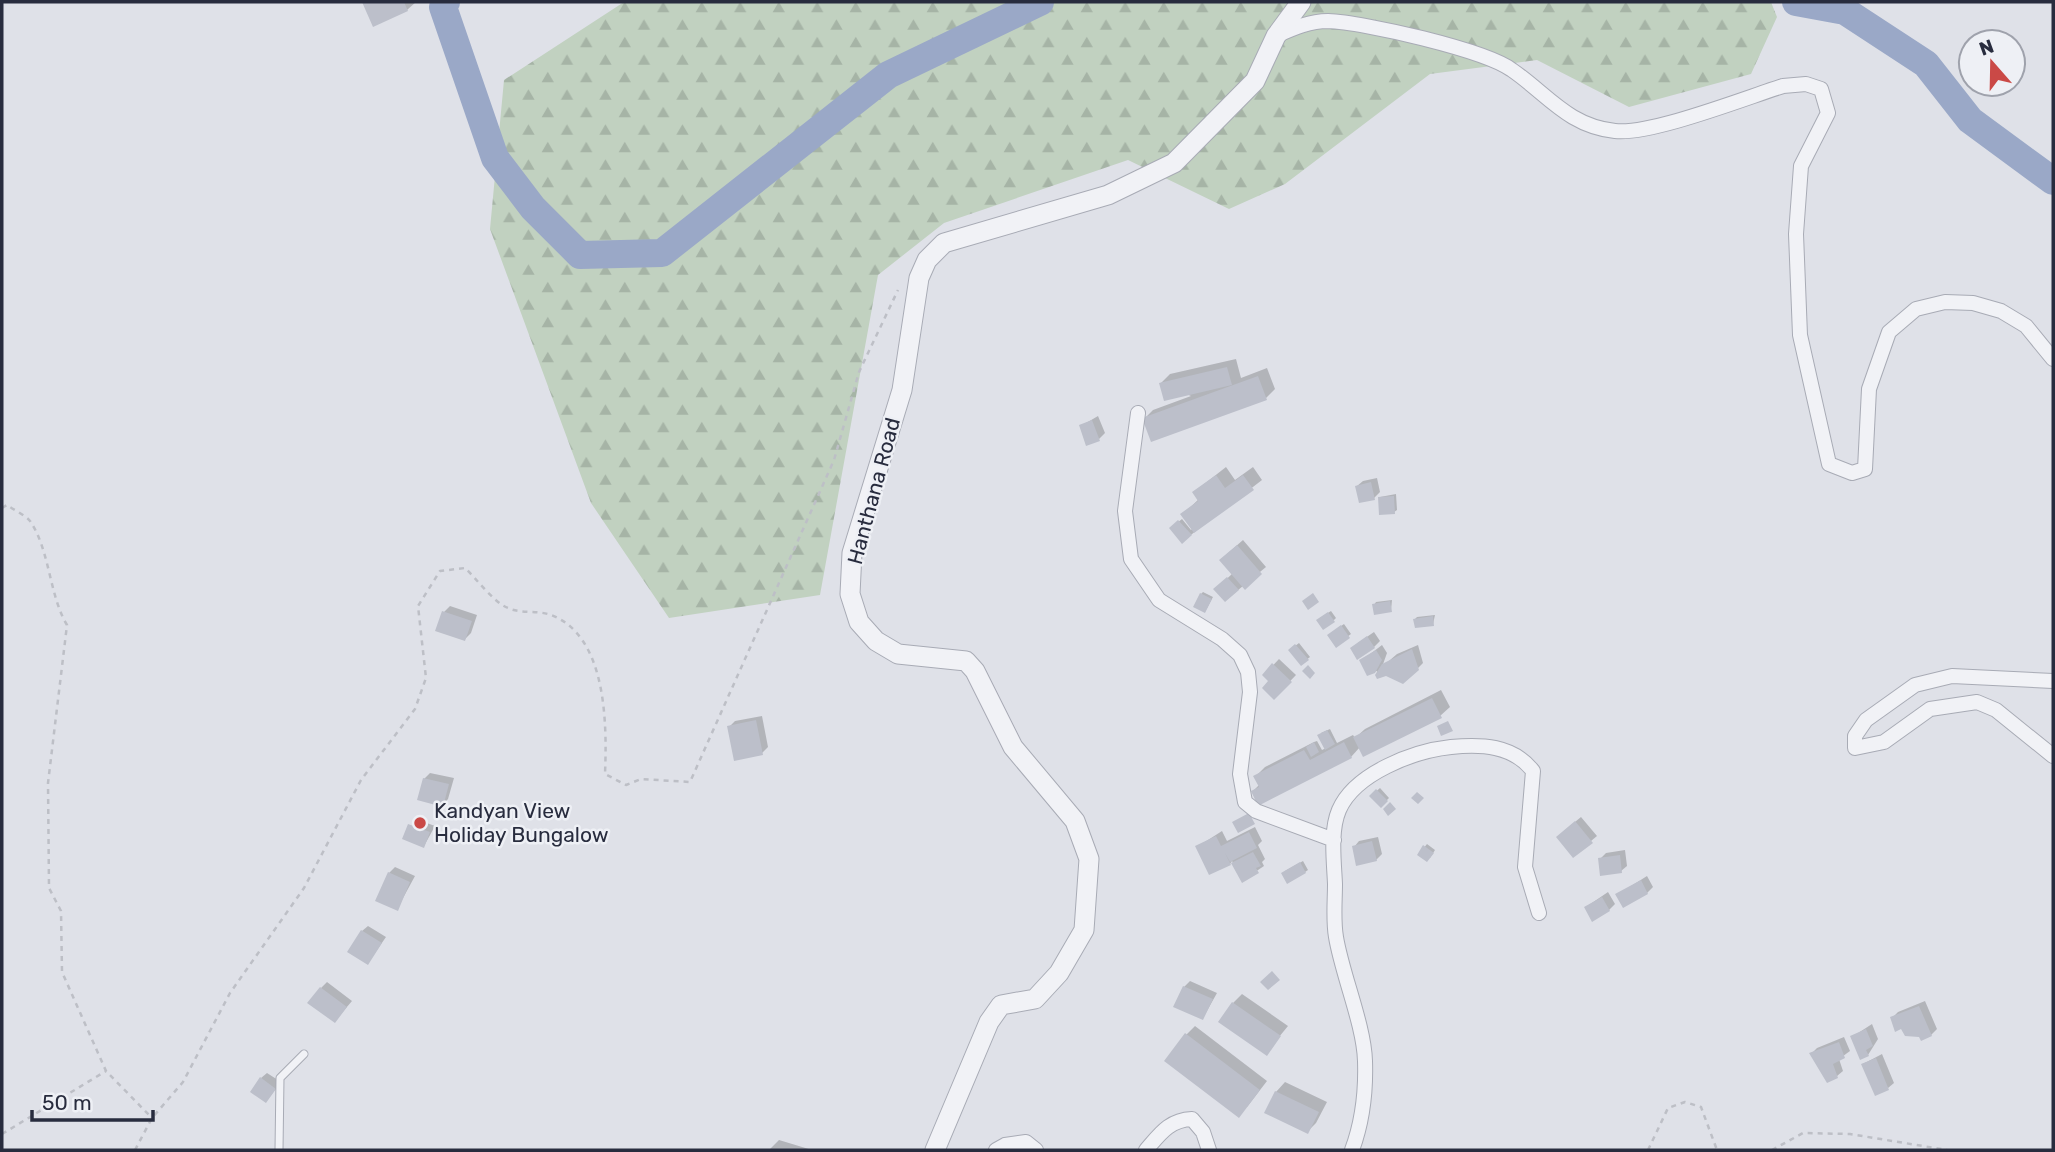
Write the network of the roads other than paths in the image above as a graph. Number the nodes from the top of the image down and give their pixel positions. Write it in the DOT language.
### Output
graph roads {
  1 [pos="1301,2"];
  2 [pos="1276,36"];
  3 [pos="2053,359"];
  4 [pos="1138,413"];
  5 [pos="2053,681"];
  6 [pos="2053,755"];
  7 [pos="1334,840"];
  8 [pos="1539,913"];
  9 [pos="304,1054"];
  10 [pos="279,1150"];
  11 [pos="935,1150"];
  12 [pos="996,1150"];
  13 [pos="1036,1150"];
  14 [pos="1146,1150"];
  15 [pos="1209,1150"];
  16 [pos="1352,1150"];
  1 -- 2 [label="street, Hanthana Road"];
  2 -- 3 [label="street"];
  2 -- 11 [label="street, Hanthana Road"];
  4 -- 7 [label="street"];
  5 -- 6 [label="street"];
  7 -- 8 [label="street"];
  7 -- 16 [label="street"];
  9 -- 10 [label="lane"];
  12 -- 13 [label="street"];
  14 -- 15 [label="street"];
}
